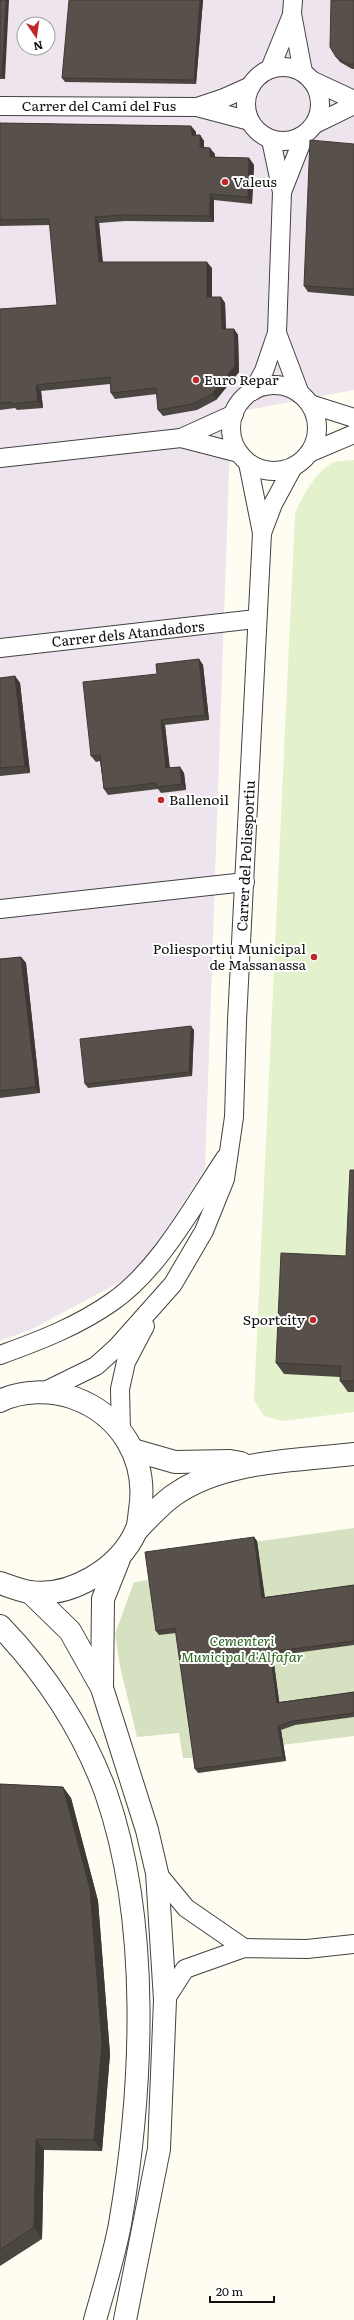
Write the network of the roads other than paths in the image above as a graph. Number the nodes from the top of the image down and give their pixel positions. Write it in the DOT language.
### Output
graph roads {
  1 [pos="292,7"];
  2 [pos="270,69"];
  3 [pos="307,76"];
  4 [pos="251,86"];
  5 [pos="354,100"];
  6 [pos="354,105"];
  7 [pos="0,106"];
  8 [pos="197,106"];
  9 [pos="250,122"];
  10 [pos="309,130"];
  11 [pos="271,140"];
  12 [pos="282,192"];
  13 [pos="277,333"];
  14 [pos="253,391"];
  15 [pos="305,399"];
  16 [pos="234,414"];
  17 [pos="354,418"];
  18 [pos="354,434"];
  19 [pos="181,438"];
  20 [pos="309,453"];
  21 [pos="0,458"];
  22 [pos="244,458"];
  23 [pos="293,466"];
  24 [pos="262,534"];
  25 [pos="256,619"];
  26 [pos="0,648"];
  27 [pos="245,882"];
  28 [pos="0,909"];
  29 [pos="229,1153"];
  30 [pos="157,1303"];
  31 [pos="0,1355"];
  32 [pos="43,1392"];
  33 [pos="0,1402"];
  34 [pos="121,1431"];
  35 [pos="133,1450"];
  36 [pos="354,1454"];
  37 [pos="252,1464"];
  38 [pos="136,1530"];
  39 [pos="122,1552"];
  40 [pos="0,1583"];
  41 [pos="30,1592"];
  42 [pos="0,1626"];
  43 [pos="102,1688"];
  44 [pos="157,1873"];
  45 [pos="354,1944"];
  46 [pos="244,1948"];
  47 [pos="165,2000"];
  48 [pos="95,2320"];
  49 [pos="125,2320"];
  1 -- 2 [label="street"];
  1 -- 3 [label="street"];
  2 -- 3 [label="street"];
  2 -- 4 [label="street"];
  3 -- 5 [label="street"];
  3 -- 10 [label="street"];
  4 -- 8 [label="street, Carrer del Camí del Fus"];
  4 -- 9 [label="street"];
  6 -- 10 [label="street"];
  7 -- 8 [label="street, Carrer del Camí del Fus"];
  8 -- 9 [label="street, Carrer del Camí del Fus"];
  9 -- 11 [label="street"];
  10 -- 11 [label="street"];
  10 -- 12 [label="street"];
  11 -- 12 [label="street"];
  12 -- 13 [label="street"];
  13 -- 14 [label="street"];
  13 -- 15 [label="street"];
  14 -- 15 [label="street"];
  14 -- 16 [label="street"];
  15 -- 17 [label="street"];
  15 -- 20 [label="street"];
  16 -- 19 [label="street"];
  16 -- 22 [label="street"];
  18 -- 20 [label="street"];
  19 -- 21 [label="street"];
  19 -- 22 [label="street"];
  20 -- 23 [label="street"];
  22 -- 23 [label="street"];
  22 -- 24 [label="street, Carrer del Poliesportiu"];
  23 -- 24 [label="street, Carrer del Poliesportiu"];
  24 -- 25 [label="street, Carrer del Poliesportiu"];
  25 -- 26 [label="street, Carrer dels Atandadors"];
  25 -- 27 [label="street, Carrer del Poliesportiu"];
  27 -- 28 [label="street"];
  27 -- 29 [label="street, Carrer del Poliesportiu"];
  29 -- 30 [label="street, Carrer del Poliesportiu"];
  29 -- 31 [label="street"];
  30 -- 32 [label="street, Carrer del Poliesportiu"];
  30 -- 34 [label="street, Carrer del Poliesportiu"];
  32 -- 33 [label="street"];
  32 -- 34 [label="street"];
  34 -- 35 [label="street"];
  35 -- 37 [label="street"];
  35 -- 38 [label="street"];
  36 -- 37 [label="street"];
  37 -- 38 [label="street"];
  38 -- 39 [label="street"];
  39 -- 41 [label="street"];
  39 -- 43 [label="street"];
  40 -- 41 [label="street"];
  41 -- 43 [label="street"];
  42 -- 48 [label="street"];
  43 -- 44 [label="street"];
  44 -- 46 [label="street"];
  44 -- 47 [label="street"];
  45 -- 46 [label="street"];
  46 -- 47 [label="street"];
  47 -- 49 [label="street"];
}
